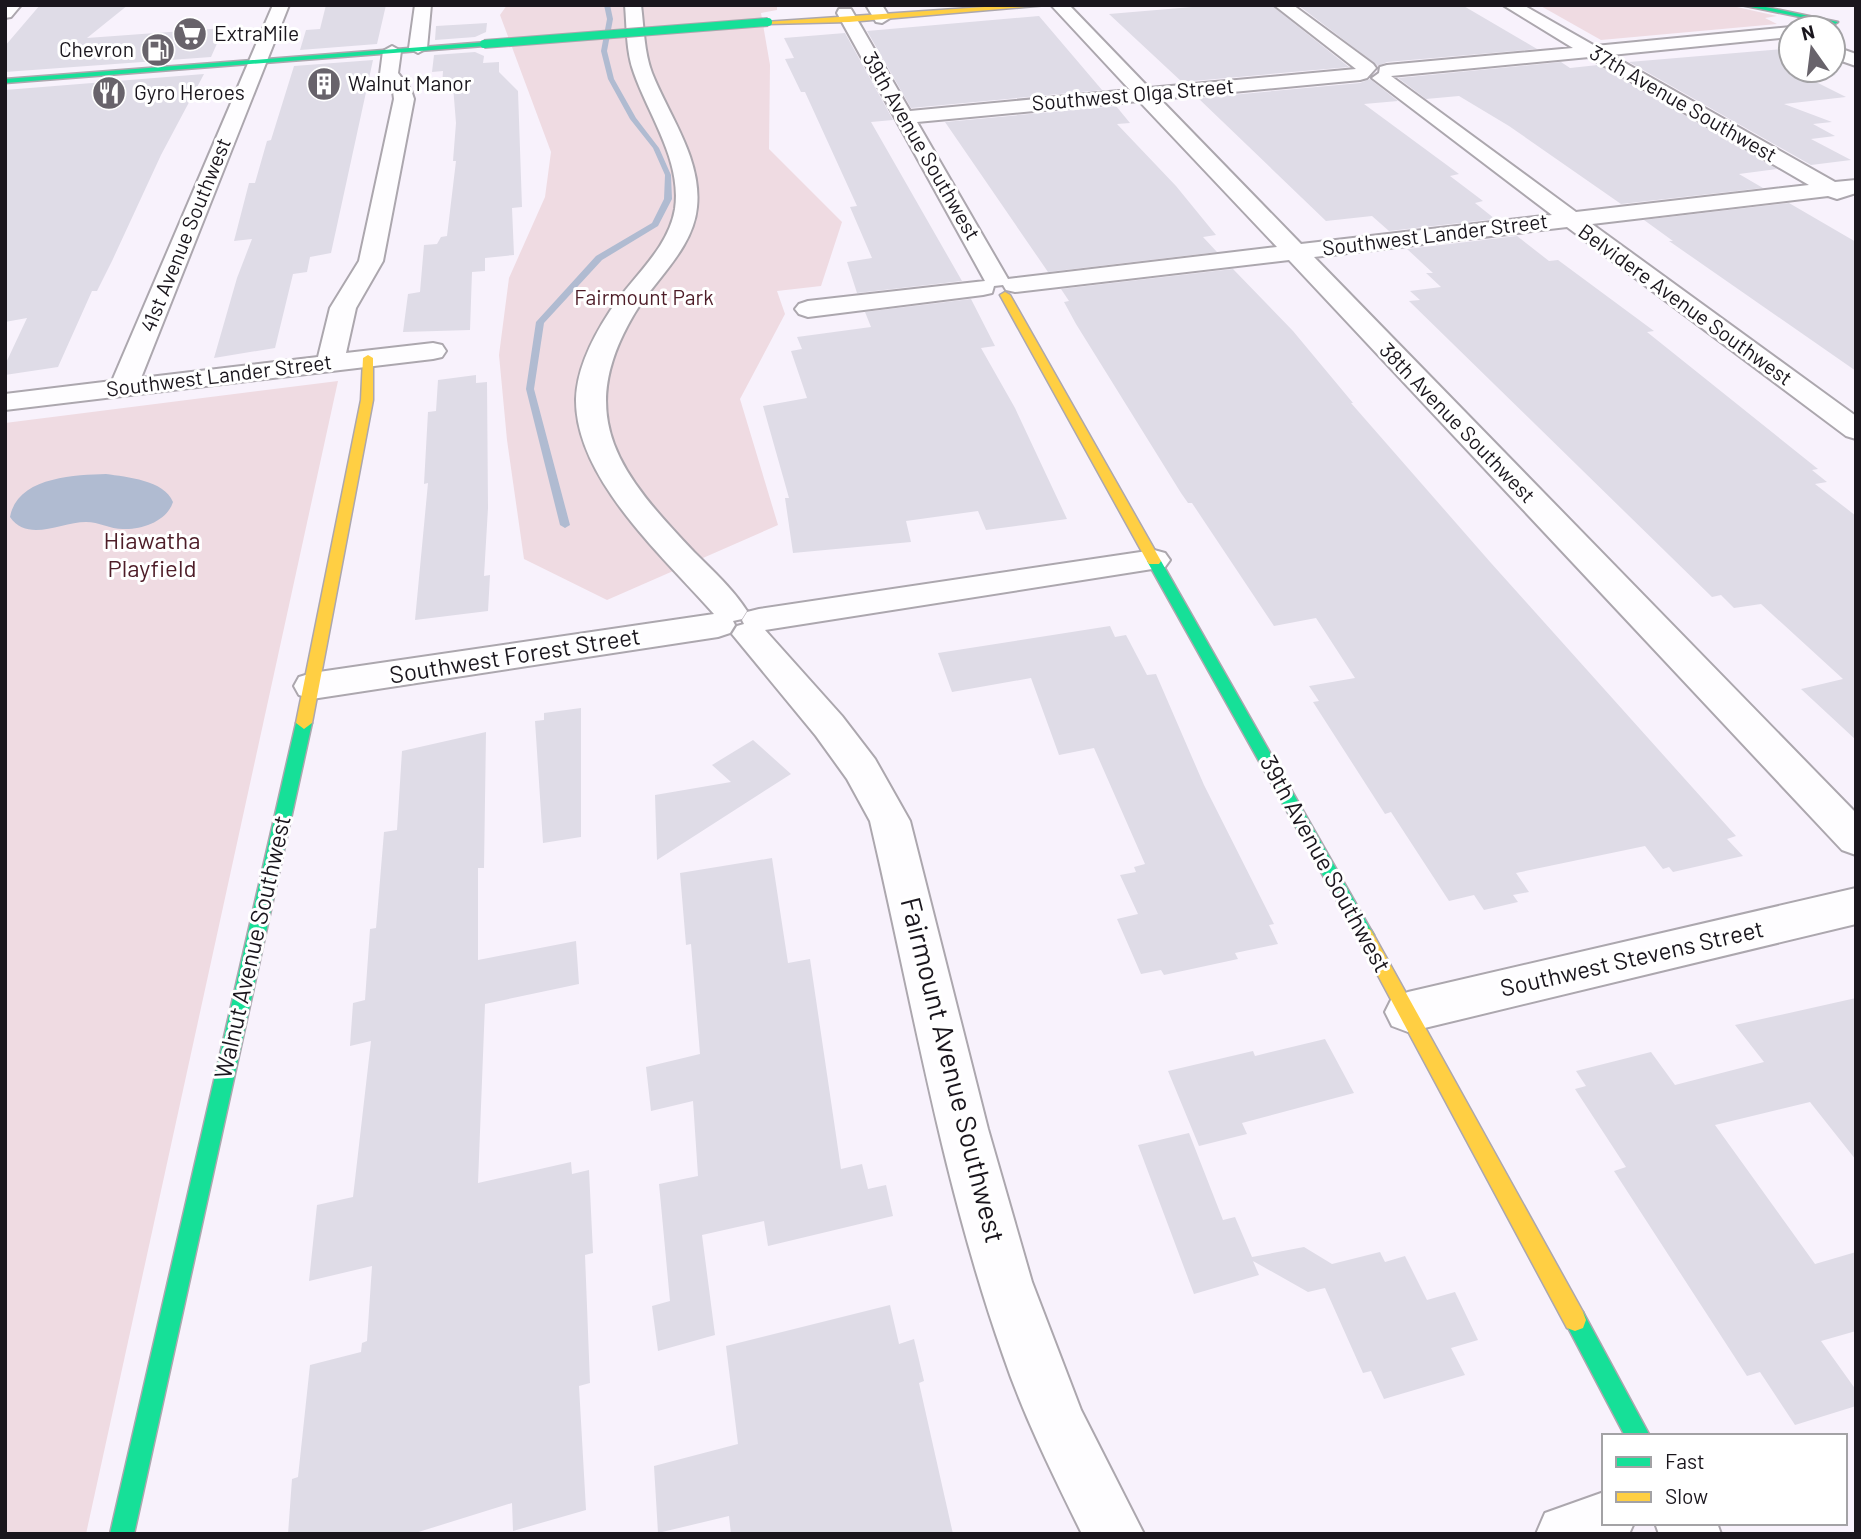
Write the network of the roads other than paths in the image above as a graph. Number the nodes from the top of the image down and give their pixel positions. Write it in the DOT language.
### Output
graph roads {
  1 [pos="13,5"];
  2 [pos="281,5"];
  3 [pos="423,5"];
  4 [pos="633,5"];
  5 [pos="941,5"];
  6 [pos="1044,5"];
  7 [pos="1059,5"];
  8 [pos="1282,5"];
  9 [pos="1511,5"];
  10 [pos="1744,5"];
  11 [pos="1780,5"];
  12 [pos="878,11"];
  13 [pos="5,13"];
  14 [pos="1785,14"];
  15 [pos="1815,14"];
  16 [pos="847,17"];
  17 [pos="1777,33"];
  18 [pos="418,48"];
  19 [pos="392,51"];
  20 [pos="1589,51"];
  21 [pos="257,61"];
  22 [pos="1374,73"];
  23 [pos="5,81"];
  24 [pos="1143,94"];
  25 [pos="906,117"];
  26 [pos="1856,186"];
  27 [pos="1832,189"];
  28 [pos="1856,203"];
  29 [pos="1570,219"];
  30 [pos="1293,252"];
  31 [pos="1000,287"];
  32 [pos="808,309"];
  33 [pos="433,351"];
  34 [pos="368,358"];
  35 [pos="330,363"];
  36 [pos="123,388"];
  37 [pos="5,402"];
  38 [pos="1856,430"];
  39 [pos="1154,560"];
  40 [pos="739,622"];
  41 [pos="312,686"];
  42 [pos="1856,839"];
  43 [pos="1856,906"];
  44 [pos="1408,1012"];
  45 [pos="1637,1434"];
  46 [pos="1602,1523"];
  47 [pos="122,1534"];
  48 [pos="1114,1534"];
  49 [pos="1566,1534"];
  1 -- 13 [label="street"];
  2 -- 21 [label="street, 41st Avenue Southwest"];
  3 -- 18 [label="street"];
  4 -- 40 [label="street, Fairmount Avenue Southwest"];
  5 -- 12 [label="street"];
  6 -- 12 [label="street"];
  7 -- 24 [label="street, 38th Avenue Southwest"];
  8 -- 22 [label="street, Belvidere Avenue Southwest"];
  9 -- 20 [label="street, 37th Avenue Southwest"];
  10 -- 14 [label="street"];
  11 -- 15 [label="street"];
  12 -- 16 [label="street"];
  16 -- 18 [label="street, bridge"];
  16 -- 25 [label="street, 39th Avenue Southwest"];
  17 -- 20 [label="street, Southwest Olga Street"];
  18 -- 19 [label="street"];
  19 -- 21 [label="street"];
  19 -- 35 [label="street"];
  20 -- 22 [label="street, Southwest Olga Street"];
  20 -- 27 [label="street, 37th Avenue Southwest"];
  21 -- 23 [label="street"];
  21 -- 36 [label="street, 41st Avenue Southwest"];
  22 -- 24 [label="street, Southwest Olga Street"];
  22 -- 29 [label="street, Belvidere Avenue Southwest"];
  24 -- 25 [label="street, Southwest Olga Street"];
  24 -- 30 [label="street, 38th Avenue Southwest"];
  25 -- 31 [label="street, 39th Avenue Southwest"];
  26 -- 27 [label="street, Southwest Lander Street"];
  27 -- 28 [label="street, 37th Avenue Southwest"];
  27 -- 29 [label="street, Southwest Lander Street"];
  29 -- 30 [label="street, Southwest Lander Street"];
  29 -- 38 [label="street, Belvidere Avenue Southwest"];
  30 -- 31 [label="street, Southwest Lander Street"];
  30 -- 42 [label="street, 38th Avenue Southwest"];
  31 -- 32 [label="street, Southwest Lander Street"];
  31 -- 39 [label="street, 39th Avenue Southwest"];
  33 -- 34 [label="street, Southwest Lander Street"];
  34 -- 35 [label="street, Southwest Lander Street"];
  34 -- 41 [label="street, Walnut Avenue Southwest"];
  35 -- 36 [label="street, Southwest Lander Street"];
  36 -- 37 [label="street, Southwest Lander Street"];
  39 -- 40 [label="street, Southwest Forest Street"];
  39 -- 44 [label="street, 39th Avenue Southwest"];
  40 -- 41 [label="street, Southwest Forest Street"];
  40 -- 48 [label="street, Fairmount Avenue Southwest"];
  41 -- 47 [label="street, Walnut Avenue Southwest"];
  43 -- 44 [label="street, Southwest Stevens Street"];
  44 -- 45 [label="street, 39th Avenue Southwest"];
  46 -- 49 [label="street"];
}
